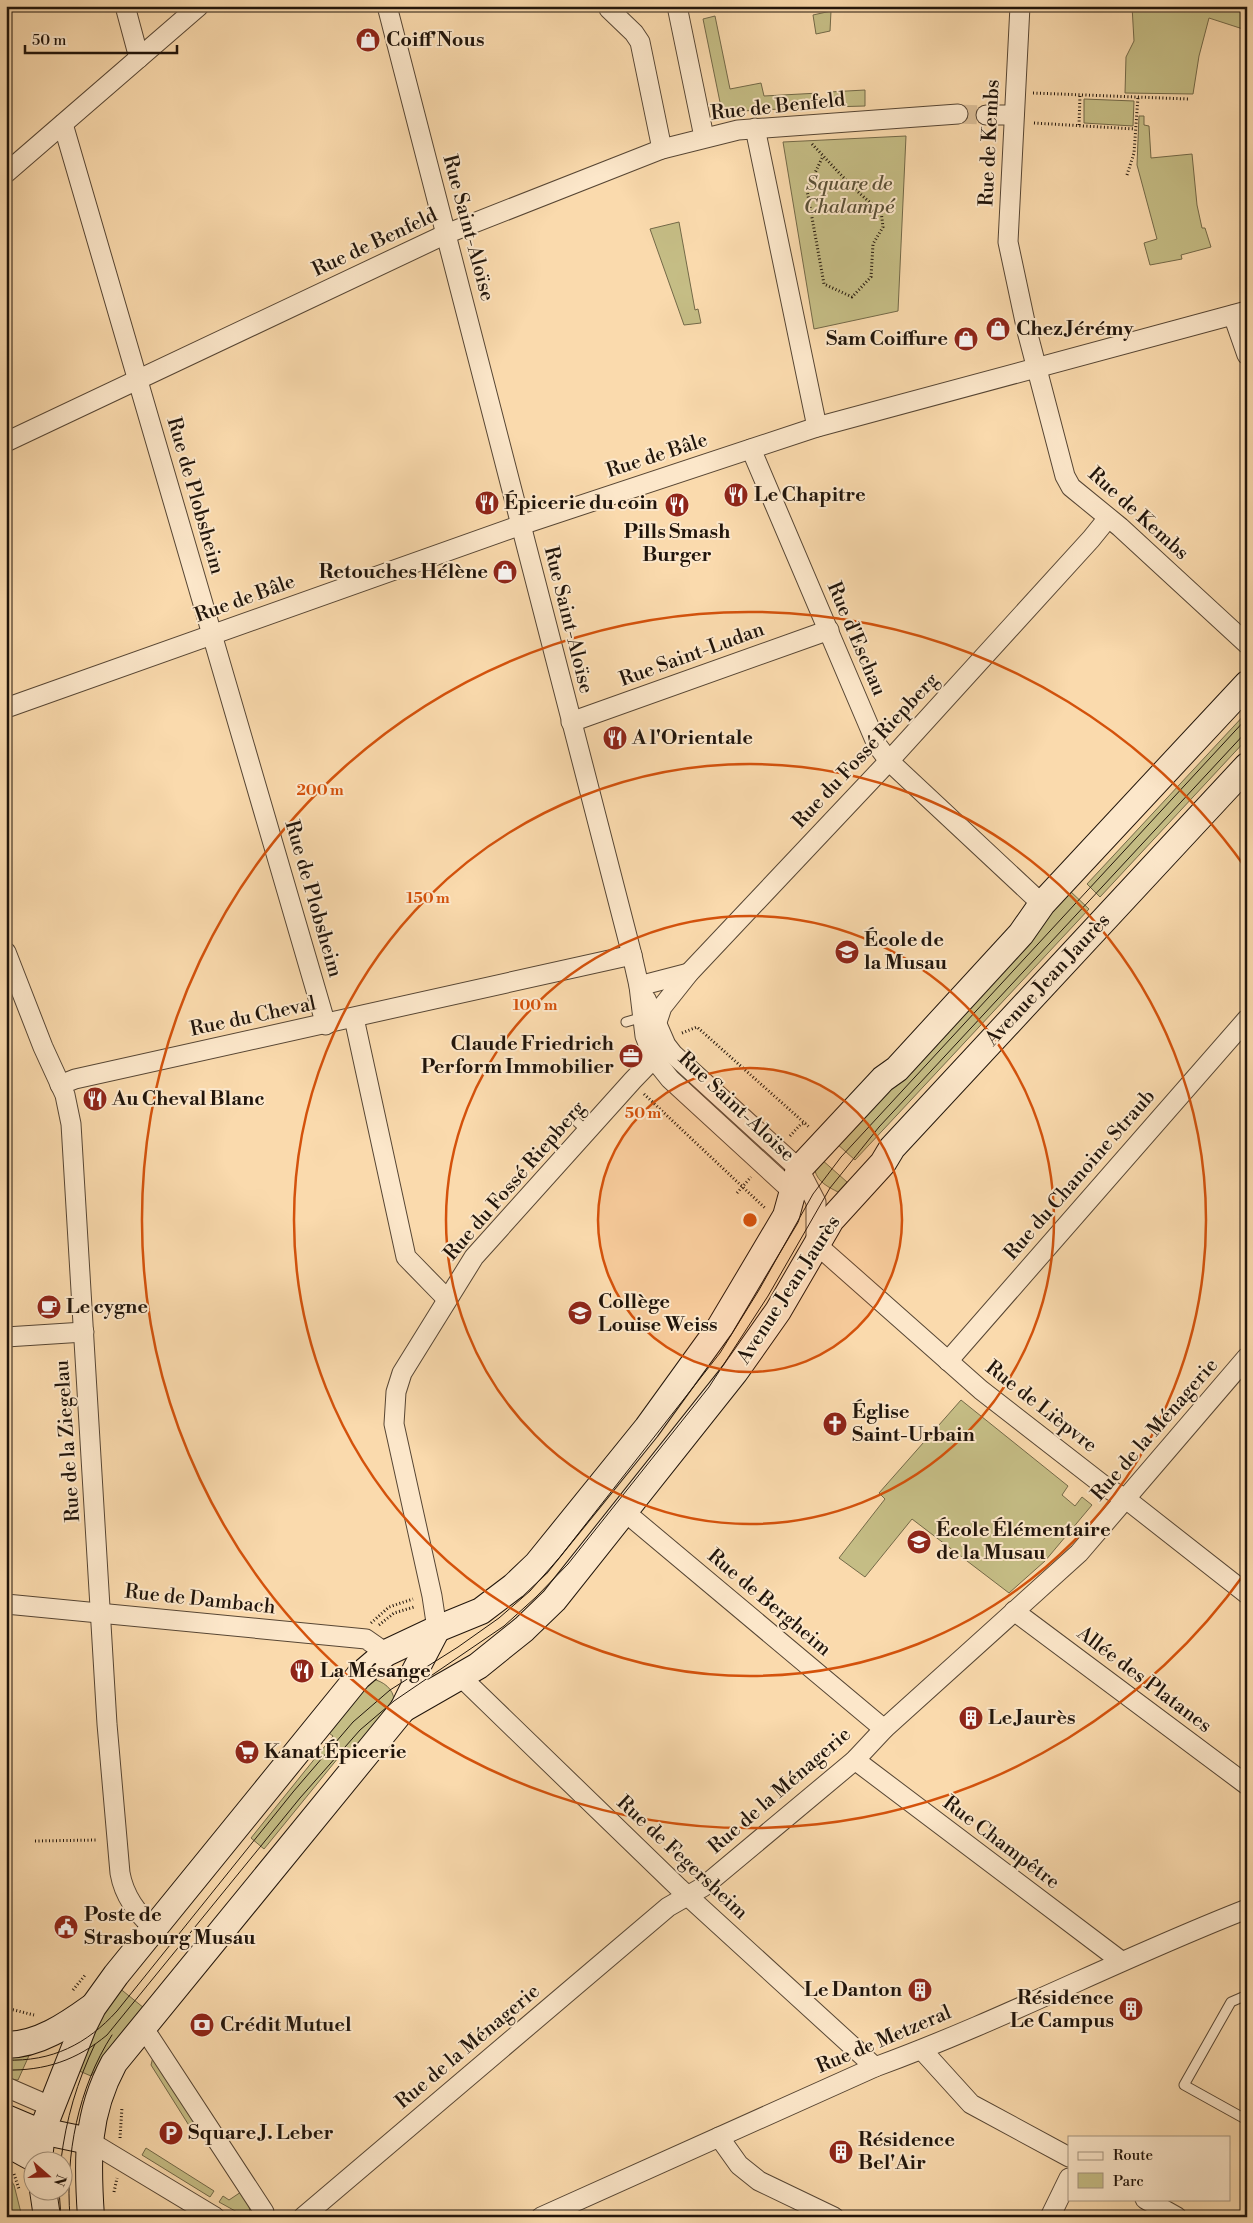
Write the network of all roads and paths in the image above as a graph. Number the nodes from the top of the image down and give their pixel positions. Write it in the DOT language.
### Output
graph roads {
  1 [pos="125,6"];
  2 [pos="199,6"];
  3 [pos="387,6"];
  4 [pos="677,6"];
  5 [pos="1020,6"];
  6 [pos="612,7"];
  7 [pos="139,58"];
  8 [pos="1025,93"];
  9 [pos="1080,95"];
  10 [pos="1138,97"];
  11 [pos="1188,99"];
  12 [pos="958,114"];
  13 [pos="986,115"];
  14 [pos="1014,115"];
  15 [pos="1033,123"];
  16 [pos="63,124"];
  17 [pos="798,125"];
  18 [pos="1079,125"];
  19 [pos="755,128"];
  20 [pos="1135,129"];
  21 [pos="704,137"];
  22 [pos="662,149"];
  23 [pos="823,156"];
  24 [pos="6,173"];
  25 [pos="1127,176"];
  26 [pos="446,234"];
  27 [pos="1240,313"];
  28 [pos="1247,355"];
  29 [pos="1036,367"];
  30 [pos="138,380"];
  31 [pos="817,427"];
  32 [pos="6,442"];
  33 [pos="751,449"];
  34 [pos="1108,518"];
  35 [pos="521,525"];
  36 [pos="829,630"];
  37 [pos="212,635"];
  38 [pos="1247,644"];
  39 [pos="1247,684"];
  40 [pos="6,708"];
  41 [pos="571,722"];
  42 [pos="889,761"];
  43 [pos="1247,766"];
  44 [pos="1042,904"];
  45 [pos="6,952"];
  46 [pos="632,955"];
  47 [pos="689,972"];
  48 [pos="640,986"];
  49 [pos="354,1018"];
  50 [pos="1247,1019"];
  51 [pos="642,1020"];
  52 [pos="326,1025"];
  53 [pos="664,1053"];
  54 [pos="633,1080"];
  55 [pos="60,1085"];
  56 [pos="812,1121"];
  57 [pos="805,1123"];
  58 [pos="809,1127"];
  59 [pos="788,1137"];
  60 [pos="755,1173"];
  61 [pos="796,1180"];
  62 [pos="743,1186"];
  63 [pos="750,1192"];
  64 [pos="736,1193"];
  65 [pos="786,1216"];
  66 [pos="816,1244"];
  67 [pos="447,1299"];
  68 [pos="84,1332"];
  69 [pos="6,1337"];
  70 [pos="1247,1357"];
  71 [pos="948,1361"];
  72 [pos="1126,1499"];
  73 [pos="625,1512"];
  74 [pos="1247,1594"];
  75 [pos="416,1598"];
  76 [pos="6,1604"];
  77 [pos="1014,1611"];
  78 [pos="101,1613"];
  79 [pos="369,1625"];
  80 [pos="437,1629"];
  81 [pos="386,1653"];
  82 [pos="414,1673"];
  83 [pos="461,1677"];
  84 [pos="403,1709"];
  85 [pos="884,1728"];
  86 [pos="855,1760"];
  87 [pos="1247,1785"];
  88 [pos="97,1840"];
  89 [pos="36,1841"];
  90 [pos="687,1895"];
  91 [pos="1247,1909"];
  92 [pos="154,1929"];
  93 [pos="1121,1961"];
  94 [pos="1247,1996"];
  95 [pos="93,2007"];
  96 [pos="143,2027"];
  97 [pos="6,2044"];
  98 [pos="922,2050"];
  99 [pos="875,2067"];
  100 [pos="6,2088"];
  101 [pos="122,2102"];
  102 [pos="52,2107"];
  103 [pos="6,2118"];
  104 [pos="1247,2120"];
  105 [pos="42,2131"];
  106 [pos="719,2137"];
  107 [pos="89,2141"];
  108 [pos="6,2143"];
  109 [pos="39,2150"];
  110 [pos="22,2152"];
  111 [pos="1068,2156"];
  112 [pos="116,2157"];
  113 [pos="12,2172"];
  114 [pos="1068,2180"];
  115 [pos="22,2182"];
  116 [pos="37,2200"];
  117 [pos="1148,2200"];
  118 [pos="47,2217"];
  119 [pos="90,2217"];
  120 [pos="215,2217"];
  121 [pos="264,2217"];
  122 [pos="303,2217"];
  123 [pos="541,2217"];
  124 [pos="834,2217"];
  125 [pos="1050,2217"];
  126 [pos="1177,2217"];
  1 -- 7 [label="street"];
  2 -- 7 [label="street"];
  3 -- 26 [label="street, Rue Saint-Aloïse"];
  4 -- 21 [label="street"];
  5 -- 14 [label="street, Rue de Kembs"];
  6 -- 22 [label="street"];
  7 -- 16 [label="street"];
  8 -- 9 [label="path"];
  9 -- 10 [label="path"];
  9 -- 18 [label="path"];
  10 -- 11 [label="path"];
  10 -- 20 [label="path"];
  12 -- 17 [label="street, Rue de Benfeld"];
  13 -- 14 [label="street"];
  14 -- 29 [label="street, Rue de Kembs"];
  15 -- 18 [label="path"];
  16 -- 24 [label="street"];
  16 -- 30 [label="street, Rue de Plobsheim"];
  17 -- 19 [label="street, Rue de Benfeld"];
  17 -- 23 [label="path"];
  18 -- 20 [label="path"];
  19 -- 21 [label="street, Rue de Benfeld"];
  19 -- 31 [label="street"];
  20 -- 25 [label="path"];
  21 -- 22 [label="street, Rue de Benfeld"];
  22 -- 26 [label="street, Rue de Benfeld"];
  23 -- 23 [label="path"];
  26 -- 30 [label="street, Rue de Benfeld"];
  26 -- 35 [label="street, Rue Saint-Aloïse"];
  27 -- 28 [label="street"];
  27 -- 29 [label="street, Rue de Bâle"];
  29 -- 31 [label="street, Rue de Bâle"];
  29 -- 34 [label="street, Rue de Kembs"];
  30 -- 32 [label="street, Rue de Benfeld"];
  30 -- 37 [label="street, Rue de Plobsheim"];
  31 -- 33 [label="street, Rue de Bâle"];
  33 -- 35 [label="street, Rue de Bâle"];
  33 -- 36 [label="street, Rue d'Eschau"];
  34 -- 38 [label="street, Rue de Kembs"];
  34 -- 42 [label="street, Rue du Fossé Riepberg"];
  35 -- 37 [label="street, Rue de Bâle"];
  35 -- 41 [label="street, Rue Saint-Aloïse"];
  36 -- 41 [label="street, Rue Saint-Ludan"];
  36 -- 42 [label="street, Rue d'Eschau"];
  37 -- 40 [label="street, Rue de Bâle"];
  37 -- 52 [label="street, Rue de Plobsheim"];
  39 -- 44 [label="main road, Avenue Jean Jaurès"];
  41 -- 46 [label="street, Rue Saint-Aloïse"];
  42 -- 44 [label="street, Rue d'Eschau"];
  42 -- 47 [label="street, Rue du Fossé Riepberg"];
  43 -- 66 [label="main road, Avenue Jean Jaurès"];
  44 -- 61 [label="main road, Avenue Jean Jaurès"];
  45 -- 55 [label="street, Rue de la Ziegelau"];
  46 -- 48 [label="street, Rue Saint-Aloïse"];
  46 -- 49 [label="street, Rue du Cheval"];
  47 -- 48 [label="street"];
  47 -- 51 [label="street, Rue du Fossé Riepberg"];
  48 -- 51 [label="street, Rue Saint-Aloïse"];
  49 -- 52 [label="street, Rue du Cheval"];
  49 -- 67 [label="street"];
  50 -- 71 [label="street, Rue du Chanoine Straub"];
  51 -- 53 [label="street, Rue Saint-Aloïse"];
  52 -- 55 [label="street, Rue du Cheval"];
  53 -- 54 [label="street, Rue du Fossé Riepberg"];
  53 -- 57 [label="path"];
  53 -- 61 [label="street, Rue Saint-Aloïse"];
  54 -- 62 [label="path"];
  54 -- 67 [label="street, Rue du Fossé Riepberg"];
  55 -- 68 [label="street, Rue de la Ziegelau"];
  56 -- 57 [label="path"];
  57 -- 58 [label="path"];
  57 -- 59 [label="path"];
  60 -- 62 [label="path"];
  61 -- 65 [label="main road, Avenue Jean Jaurès"];
  61 -- 66 [label="street, Rue Saint-Aloïse"];
  62 -- 63 [label="path"];
  62 -- 64 [label="path"];
  65 -- 66 [label="main road"];
  65 -- 80 [label="main road, Avenue Jean Jaurès"];
  66 -- 71 [label="street, Rue de Lièpvre"];
  66 -- 73 [label="main road, Avenue Jean Jaurès"];
  67 -- 80 [label="street, Rue du Fossé Riepberg"];
  68 -- 69 [label="street"];
  68 -- 78 [label="street, Rue de la Ziegelau"];
  70 -- 72 [label="street, Rue de la Ménagerie"];
  71 -- 72 [label="street, Rue de Lièpvre"];
  72 -- 74 [label="street, Rue de Lièpvre"];
  72 -- 77 [label="street, Rue de la Ménagerie"];
  73 -- 83 [label="main road, Avenue Jean Jaurès"];
  73 -- 85 [label="street, Rue de Bergheim"];
  75 -- 79 [label="path"];
  76 -- 78 [label="street, Rue de Dambach"];
  77 -- 85 [label="street, Rue de la Ménagerie"];
  77 -- 87 [label="street, Allée des Platanes"];
  78 -- 81 [label="street, Rue de Dambach"];
  78 -- 92 [label="street, Rue de la Ziegelau"];
  80 -- 81 [label="main road, Avenue Jean Jaurès"];
  80 -- 82 [label="main road, Avenue Jean Jaurès"];
  81 -- 82 [label="main road"];
  81 -- 92 [label="main road, Avenue Jean Jaurès"];
  82 -- 84 [label="main road, Avenue Jean Jaurès"];
  83 -- 84 [label="main road, Avenue Jean Jaurès"];
  83 -- 90 [label="street, Rue de Fegersheim"];
  84 -- 96 [label="main road, Avenue Jean Jaurès"];
  85 -- 86 [label="street, Rue de la Ménagerie"];
  86 -- 90 [label="street, Rue de la Ménagerie"];
  86 -- 93 [label="street, Rue Champêtre"];
  88 -- 89 [label="path"];
  90 -- 99 [label="street, Rue de Fegersheim"];
  90 -- 122 [label="street, Rue de la Ménagerie"];
  91 -- 93 [label="street, Rue de Metzeral"];
  92 -- 95 [label="main road, Avenue Jean Jaurès"];
  93 -- 98 [label="street, Rue de Metzeral"];
  94 -- 104 [label="lane"];
  95 -- 97 [label="main road"];
  95 -- 102 [label="main road, Avenue Jean Jaurès"];
  96 -- 107 [label="main road, Avenue Jean Jaurès"];
  96 -- 121 [label="street"];
  98 -- 99 [label="street, Rue de Metzeral"];
  98 -- 111 [label="street"];
  99 -- 106 [label="street, Rue de Metzeral"];
  100 -- 102 [label="street"];
  101 -- 112 [label="path"];
  102 -- 105 [label="main road, Avenue Jean Jaurès"];
  102 -- 107 [label="main road"];
  103 -- 105 [label="main road"];
  105 -- 107 [label="main road"];
  105 -- 109 [label="main road, Avenue Jean Jaurès"];
  106 -- 123 [label="street, Rue de Metzeral"];
  106 -- 124 [label="street"];
  107 -- 112 [label="street"];
  107 -- 119 [label="main road, Avenue Jean Jaurès"];
  108 -- 110 [label="main road"];
  112 -- 120 [label="street"];
  113 -- 115 [label="path"];
  114 -- 125 [label="street"];
  116 -- 118 [label="main road"];
  117 -- 126 [label="street"];
}
